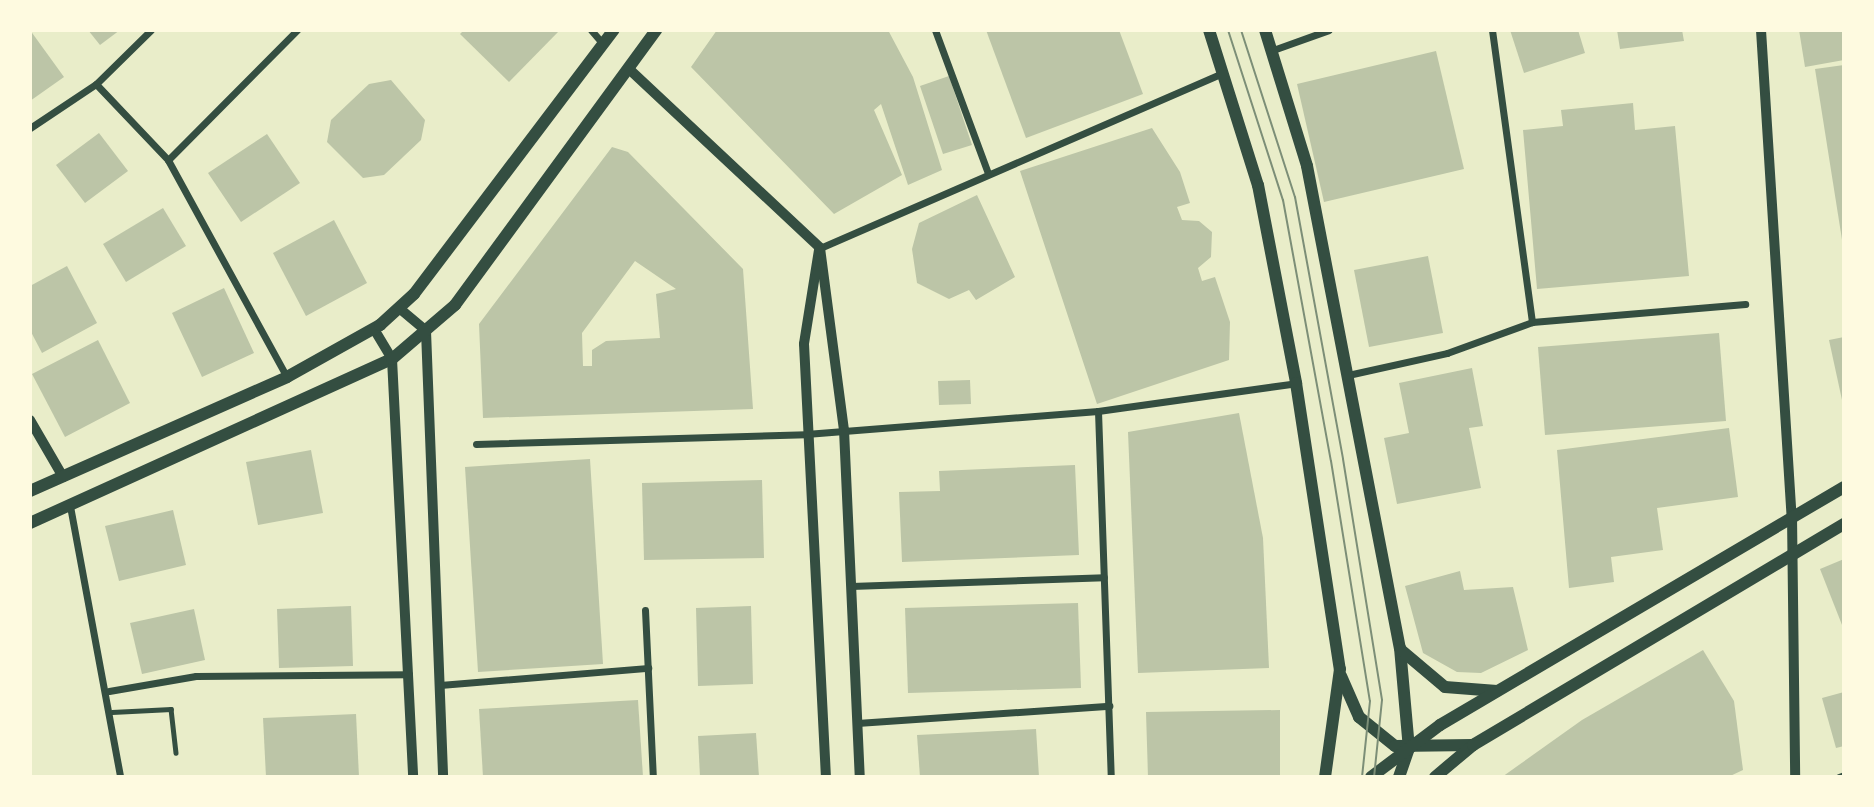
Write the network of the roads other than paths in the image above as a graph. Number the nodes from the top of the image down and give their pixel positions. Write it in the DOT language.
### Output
graph roads {
  1 [pos="151,30"];
  2 [pos="297,30"];
  3 [pos="591,30"];
  4 [pos="614,30"];
  5 [pos="656,30"];
  6 [pos="935,30"];
  7 [pos="1209,30"];
  8 [pos="1265,30"];
  9 [pos="1329,30"];
  10 [pos="1492,30"];
  11 [pos="1761,30"];
  12 [pos="603,44"];
  13 [pos="1273,50"];
  14 [pos="629,69"];
  15 [pos="1223,74"];
  16 [pos="96,83"];
  17 [pos="30,128"];
  18 [pos="168,160"];
  19 [pos="988,173"];
  20 [pos="820,248"];
  21 [pos="1745,304"];
  22 [pos="399,308"];
  23 [pos="1532,322"];
  24 [pos="374,329"];
  25 [pos="426,331"];
  26 [pos="392,359"];
  27 [pos="1348,375"];
  28 [pos="287,377"];
  29 [pos="1296,383"];
  30 [pos="1098,411"];
  31 [pos="30,420"];
  32 [pos="844,430"];
  33 [pos="806,434"];
  34 [pos="476,444"];
  35 [pos="63,477"];
  36 [pos="1844,487"];
  37 [pos="30,491"];
  38 [pos="69,506"];
  39 [pos="1792,516"];
  40 [pos="30,523"];
  41 [pos="1844,524"];
  42 [pos="1791,553"];
  43 [pos="1104,577"];
  44 [pos="851,586"];
  45 [pos="645,610"];
  46 [pos="1400,648"];
  47 [pos="648,668"];
  48 [pos="1340,669"];
  49 [pos="409,674"];
  50 [pos="440,685"];
  51 [pos="109,691"];
  52 [pos="1497,691"];
  53 [pos="1109,706"];
  54 [pos="112,712"];
  55 [pos="857,723"];
  56 [pos="1473,745"];
  57 [pos="1409,748"];
  58 [pos="176,753"];
  59 [pos="1844,775"];
  60 [pos="120,777"];
  61 [pos="413,777"];
  62 [pos="443,777"];
  63 [pos="653,777"];
  64 [pos="827,777"];
  65 [pos="860,777"];
  66 [pos="1111,777"];
  67 [pos="1325,777"];
  68 [pos="1371,777"];
  69 [pos="1399,777"];
  70 [pos="1435,777"];
  71 [pos="1795,777"];
  72 [pos="1839,777"];
  1 -- 16 [label="street"];
  2 -- 18 [label="street"];
  3 -- 12 [label="street"];
  4 -- 12 [label="main road"];
  5 -- 14 [label="main road"];
  6 -- 19 [label="street"];
  7 -- 15 [label="main road"];
  8 -- 13 [label="main road"];
  9 -- 13 [label="street"];
  10 -- 23 [label="street"];
  11 -- 39 [label="street"];
  12 -- 22 [label="main road"];
  13 -- 27 [label="main road"];
  14 -- 20 [label="street"];
  14 -- 25 [label="main road"];
  15 -- 19 [label="street"];
  15 -- 29 [label="main road"];
  16 -- 17 [label="street"];
  16 -- 18 [label="street"];
  18 -- 28 [label="street"];
  19 -- 20 [label="street"];
  20 -- 32 [label="street"];
  20 -- 33 [label="street"];
  21 -- 23 [label="street"];
  22 -- 24 [label="main road"];
  22 -- 25 [label="street"];
  23 -- 27 [label="street"];
  24 -- 26 [label="street"];
  24 -- 28 [label="main road"];
  25 -- 26 [label="main road"];
  25 -- 50 [label="street"];
  26 -- 38 [label="main road"];
  26 -- 49 [label="street"];
  27 -- 46 [label="main road"];
  28 -- 35 [label="main road"];
  29 -- 30 [label="street"];
  29 -- 48 [label="main road"];
  30 -- 32 [label="street"];
  30 -- 43 [label="street"];
  31 -- 35 [label="street"];
  32 -- 33 [label="street"];
  32 -- 44 [label="street"];
  33 -- 34 [label="street"];
  33 -- 64 [label="street"];
  35 -- 37 [label="main road"];
  36 -- 39 [label="main road"];
  38 -- 40 [label="main road"];
  38 -- 51 [label="street"];
  39 -- 42 [label="street"];
  39 -- 52 [label="main road"];
  41 -- 42 [label="main road"];
  42 -- 56 [label="main road"];
  42 -- 71 [label="street"];
  43 -- 44 [label="street"];
  43 -- 53 [label="street"];
  44 -- 55 [label="street"];
  45 -- 47 [label="street"];
  46 -- 52 [label="main road"];
  46 -- 57 [label="main road"];
  47 -- 50 [label="street"];
  47 -- 63 [label="street"];
  48 -- 57 [label="main road"];
  48 -- 67 [label="main road"];
  49 -- 51 [label="street"];
  49 -- 61 [label="street"];
  50 -- 62 [label="street"];
  51 -- 54 [label="street"];
  52 -- 57 [label="main road"];
  53 -- 55 [label="street"];
  53 -- 66 [label="street"];
  54 -- 58 [label="lane"];
  54 -- 60 [label="street"];
  55 -- 65 [label="street"];
  56 -- 57 [label="main road"];
  56 -- 70 [label="main road"];
  57 -- 68 [label="main road"];
  57 -- 69 [label="main road"];
  59 -- 72 [label="street"];
}
